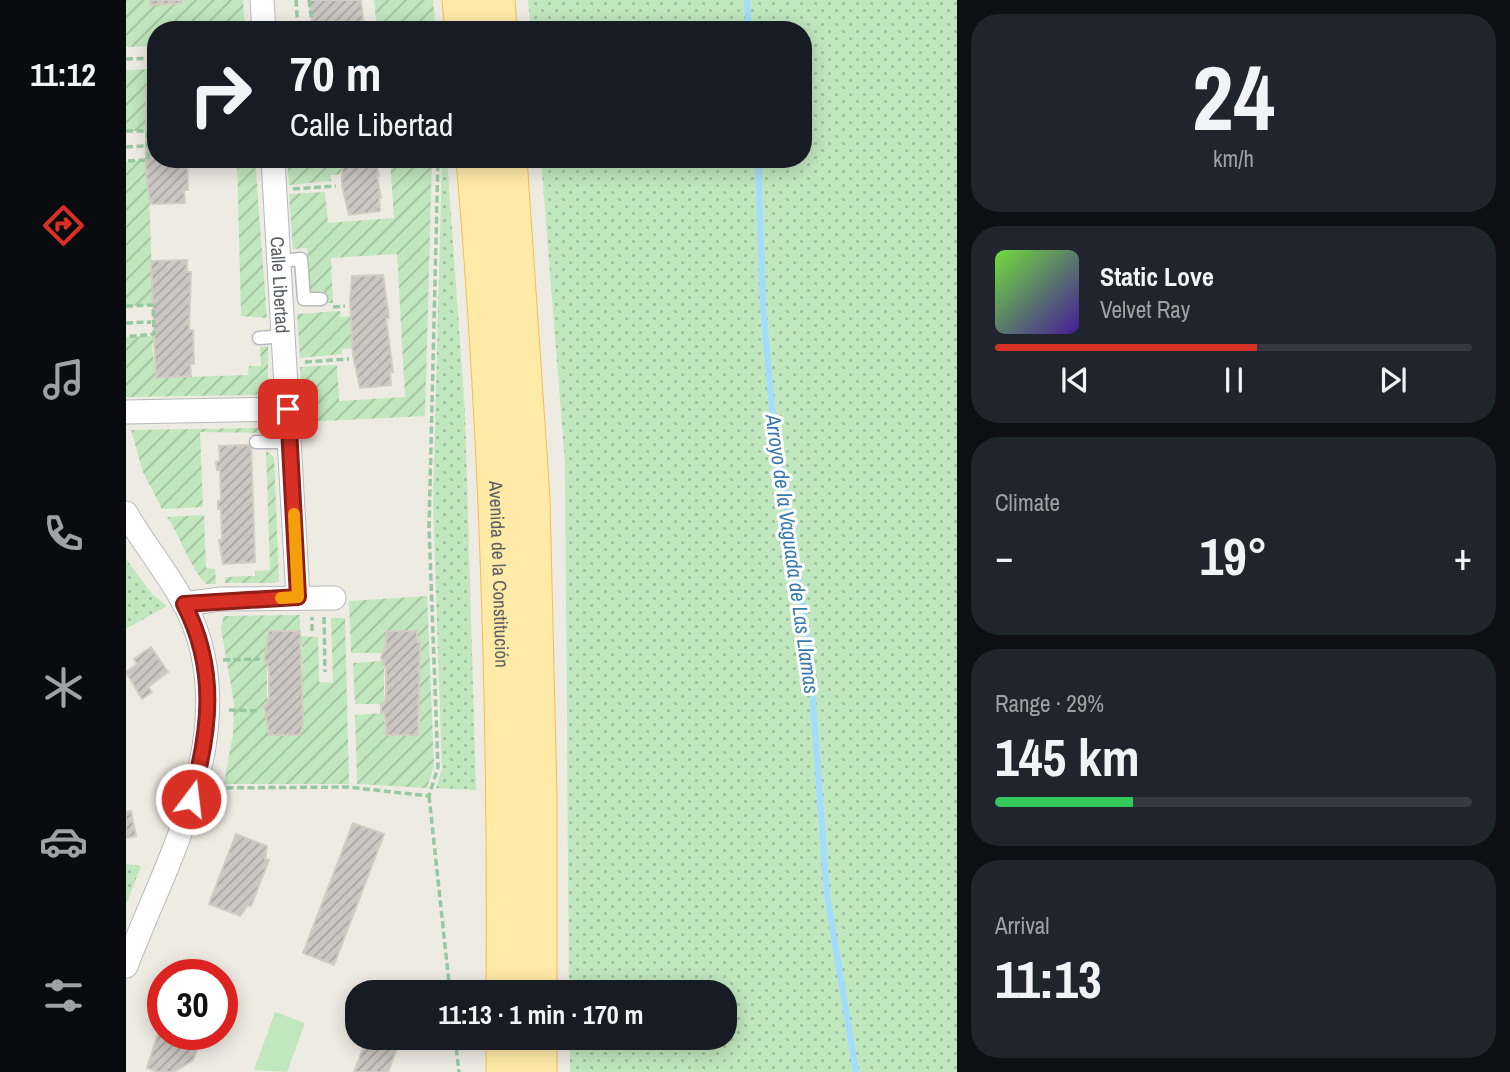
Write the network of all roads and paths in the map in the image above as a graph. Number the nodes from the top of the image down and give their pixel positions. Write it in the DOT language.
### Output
graph roads {
  1 [pos="262,0"];
  2 [pos="296,0"];
  3 [pos="309,0"];
  4 [pos="461,0"];
  5 [pos="496,0"];
  6 [pos="263,21"];
  7 [pos="297,21"];
  8 [pos="312,21"];
  9 [pos="463,21"];
  10 [pos="497,21"];
  11 [pos="147,58"];
  12 [pos="126,59"];
  13 [pos="126,131"];
  14 [pos="147,131"];
  15 [pos="144,146"];
  16 [pos="126,147"];
  17 [pos="147,160"];
  18 [pos="126,161"];
  19 [pos="274,168"];
  20 [pos="438,168"];
  21 [pos="476,168"];
  22 [pos="509,168"];
  23 [pos="336,186"];
  24 [pos="289,189"];
  25 [pos="280,261"];
  26 [pos="321,299"];
  27 [pos="126,306"];
  28 [pos="151,322"];
  29 [pos="126,323"];
  30 [pos="285,336"];
  31 [pos="126,337"];
  32 [pos="259,338"];
  33 [pos="349,359"];
  34 [pos="300,362"];
  35 [pos="288,409"];
  36 [pos="126,412"];
  37 [pos="256,442"];
  38 [pos="289,442"];
  39 [pos="126,513"];
  40 [pos="184,604"];
  41 [pos="305,606"];
  42 [pos="329,607"];
  43 [pos="312,631"];
  44 [pos="260,659"];
  45 [pos="228,660"];
  46 [pos="325,672"];
  47 [pos="229,710"];
  48 [pos="260,711"];
  49 [pos="216,788"];
  50 [pos="429,796"];
  51 [pos="126,966"];
  52 [pos="449,980"];
  53 [pos="505,980"];
  54 [pos="538,980"];
  55 [pos="456,1050"];
  56 [pos="505,1050"];
  57 [pos="538,1050"];
  58 [pos="459,1072"];
  59 [pos="505,1072"];
  60 [pos="538,1072"];
  1 -- 6 [label="street"];
  2 -- 7 [label="path"];
  3 -- 8 [label="path"];
  4 -- 9 [label="main road"];
  5 -- 10 [label="main road"];
  11 -- 12 [label="path"];
  13 -- 14 [label="path"];
  15 -- 16 [label="path"];
  17 -- 18 [label="path"];
  19 -- 25 [label="street, Calle Libertad"];
  20 -- 50 [label="path"];
  21 -- 53 [label="main road, Avenida de la Constitución"];
  22 -- 54 [label="main road, Avenida de la Constitución"];
  23 -- 24 [label="path"];
  25 -- 26 [label="lane"];
  25 -- 30 [label="street, Calle Libertad"];
  27 -- 31 [label="path"];
  28 -- 29 [label="path"];
  30 -- 32 [label="lane"];
  30 -- 35 [label="street, Calle Libertad"];
  33 -- 34 [label="path"];
  35 -- 36 [label="street"];
  35 -- 38 [label="street, Calle Libertad"];
  37 -- 38 [label="lane"];
  38 -- 41 [label="street, Calle Libertad"];
  39 -- 40 [label="street"];
  40 -- 41 [label="street"];
  40 -- 51 [label="street"];
  41 -- 42 [label="street"];
  41 -- 43 [label="path"];
  42 -- 46 [label="path"];
  44 -- 45 [label="path"];
  47 -- 48 [label="path"];
  49 -- 50 [label="path"];
  50 -- 52 [label="path"];
  55 -- 58 [label="path"];
  56 -- 59 [label="main road"];
  57 -- 60 [label="main road"];
}
